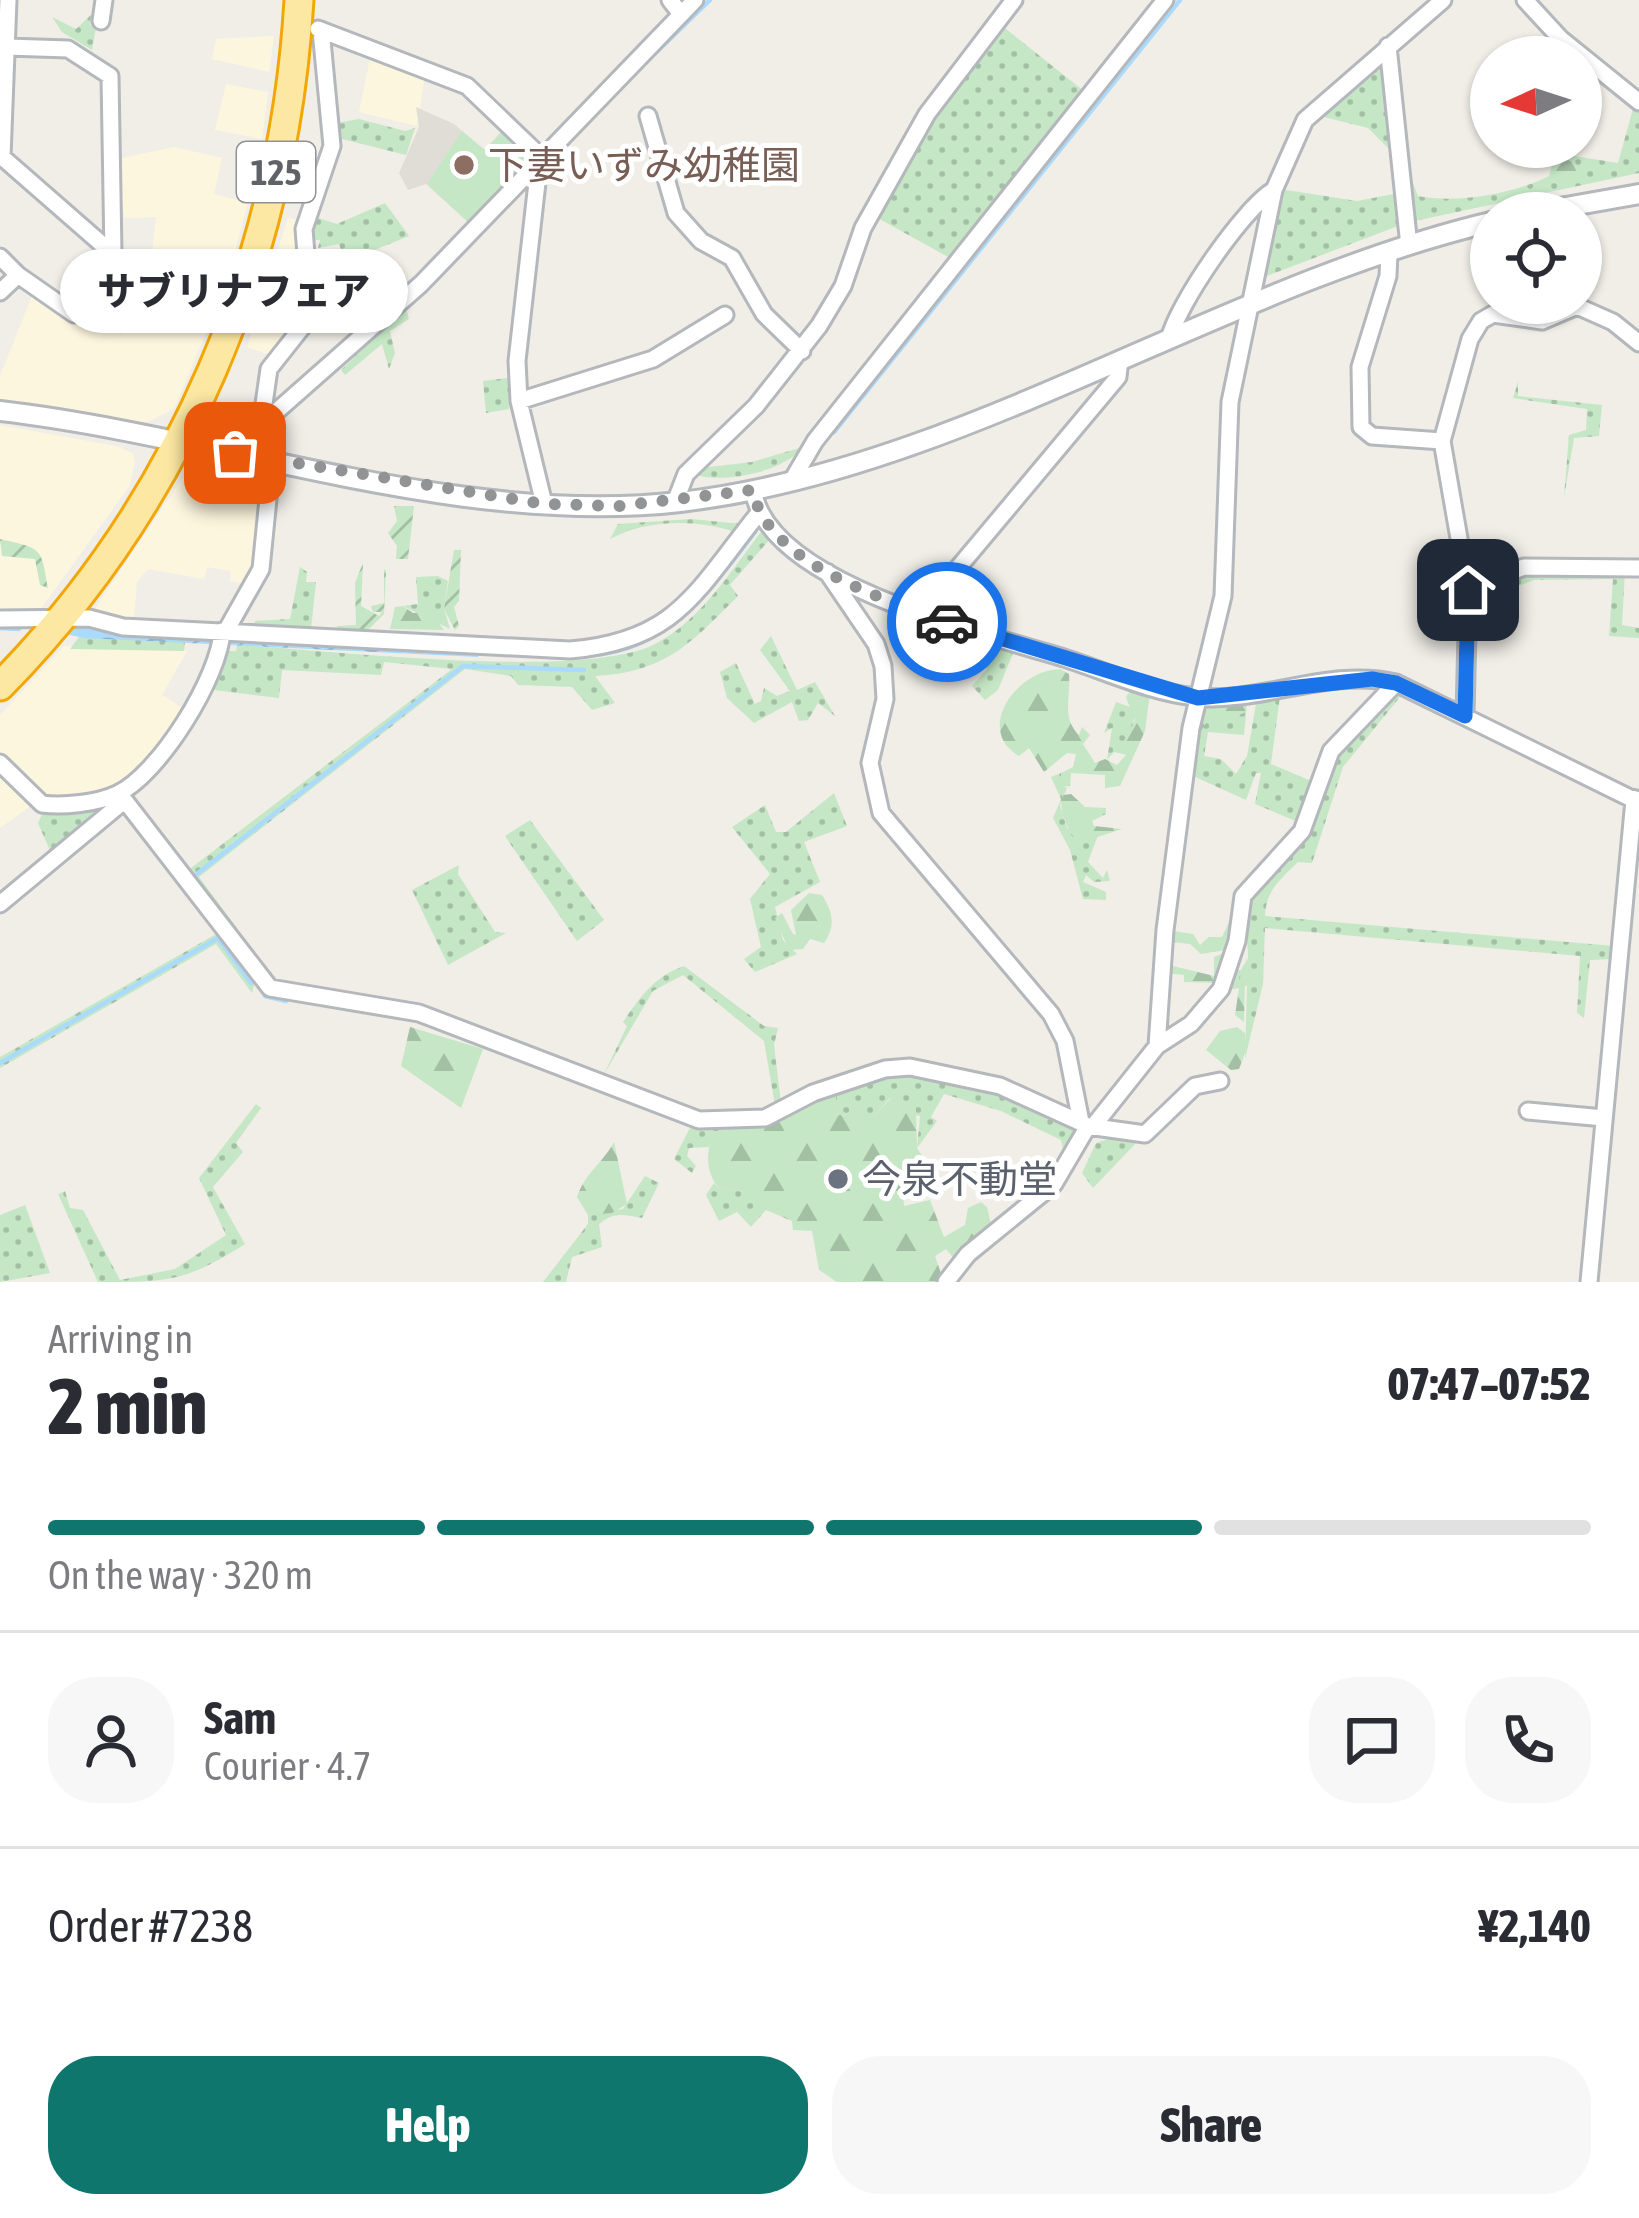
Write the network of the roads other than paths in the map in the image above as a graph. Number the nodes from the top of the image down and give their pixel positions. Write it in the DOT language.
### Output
graph roads {
  1 [pos="8,0"];
  2 [pos="104,0"];
  3 [pos="670,0"];
  4 [pos="695,0"];
  5 [pos="1014,0"];
  6 [pos="1165,0"];
  7 [pos="1443,0"];
  8 [pos="1525,0"];
  9 [pos="681,14"];
  10 [pos="306,18"];
  11 [pos="100,22"];
  12 [pos="7,46"];
  13 [pos="1388,46"];
  14 [pos="1639,102"];
  15 [pos="649,116"];
  16 [pos="540,155"];
  17 [pos="1274,190"];
  18 [pos="1639,194"];
  19 [pos="1602,201"];
  20 [pos="1470,228"];
  21 [pos="1399,249"];
  22 [pos="113,254"];
  23 [pos="0,257"];
  24 [pos="18,275"];
  25 [pos="0,292"];
  26 [pos="1247,308"];
  27 [pos="725,315"];
  28 [pos="1168,340"];
  29 [pos="1639,343"];
  30 [pos="802,351"];
  31 [pos="1120,359"];
  32 [pos="519,401"];
  33 [pos="0,411"];
  34 [pos="261,425"];
  35 [pos="1442,441"];
  36 [pos="181,442"];
  37 [pos="266,458"];
  38 [pos="791,482"];
  39 [pos="753,490"];
  40 [pos="675,502"];
  41 [pos="544,504"];
  42 [pos="758,514"];
  43 [pos="1639,568"];
  44 [pos="827,572"];
  45 [pos="1468,590"];
  46 [pos="921,612"];
  47 [pos="62,618"];
  48 [pos="0,619"];
  49 [pos="224,631"];
  50 [pos="1396,683"];
  51 [pos="0,686"];
  52 [pos="1198,698"];
  53 [pos="1465,716"];
  54 [pos="0,763"];
  55 [pos="122,797"];
  56 [pos="1636,801"];
  57 [pos="0,904"];
  58 [pos="1157,1046"];
  59 [pos="1220,1081"];
  60 [pos="1528,1111"];
  61 [pos="1604,1118"];
  62 [pos="1088,1124"];
  63 [pos="946,1282"];
  64 [pos="1589,1282"];
  1 -- 12 [label="street"];
  2 -- 11 [label="street"];
  3 -- 9 [label="street"];
  4 -- 9 [label="street"];
  5 -- 30 [label="street"];
  6 -- 38 [label="street"];
  7 -- 13 [label="street"];
  8 -- 14 [label="street"];
  9 -- 16 [label="street"];
  10 -- 16 [label="street"];
  10 -- 34 [label="street"];
  10 -- 36 [label="highway, 125"];
  12 -- 22 [label="street"];
  12 -- 22 [label="street"];
  13 -- 17 [label="street"];
  13 -- 21 [label="street"];
  15 -- 30 [label="street"];
  16 -- 32 [label="street"];
  16 -- 34 [label="street"];
  17 -- 26 [label="street"];
  17 -- 28 [label="street"];
  18 -- 19 [label="street"];
  20 -- 21 [label="street"];
  21 -- 26 [label="street"];
  21 -- 35 [label="street"];
  22 -- 24 [label="street"];
  23 -- 24 [label="street"];
  24 -- 25 [label="street"];
  26 -- 28 [label="street"];
  26 -- 52 [label="street"];
  27 -- 32 [label="street"];
  28 -- 31 [label="street"];
  29 -- 35 [label="street"];
  30 -- 40 [label="street"];
  31 -- 38 [label="street"];
  31 -- 46 [label="street"];
  32 -- 41 [label="street"];
  33 -- 36 [label="street"];
  34 -- 37 [label="street"];
  35 -- 45 [label="street"];
  36 -- 37 [label="street"];
  36 -- 47 [label="highway, 125"];
  37 -- 41 [label="street"];
  37 -- 49 [label="street"];
  38 -- 39 [label="street"];
  39 -- 40 [label="street"];
  39 -- 42 [label="street"];
  40 -- 41 [label="street"];
  42 -- 44 [label="street"];
  42 -- 49 [label="street"];
  43 -- 45 [label="street"];
  44 -- 46 [label="street"];
  44 -- 62 [label="street"];
  45 -- 53 [label="street"];
  46 -- 52 [label="street"];
  47 -- 48 [label="street"];
  47 -- 49 [label="street"];
  47 -- 51 [label="highway, 125"];
  49 -- 55 [label="street"];
  50 -- 52 [label="street"];
  50 -- 53 [label="street"];
  50 -- 58 [label="street"];
  52 -- 58 [label="street"];
  53 -- 56 [label="street"];
  54 -- 55 [label="street"];
  55 -- 57 [label="street"];
  55 -- 62 [label="street"];
  56 -- 61 [label="street"];
  58 -- 62 [label="street"];
  59 -- 62 [label="street"];
  60 -- 61 [label="street"];
  61 -- 64 [label="street"];
  62 -- 63 [label="street"];
}
